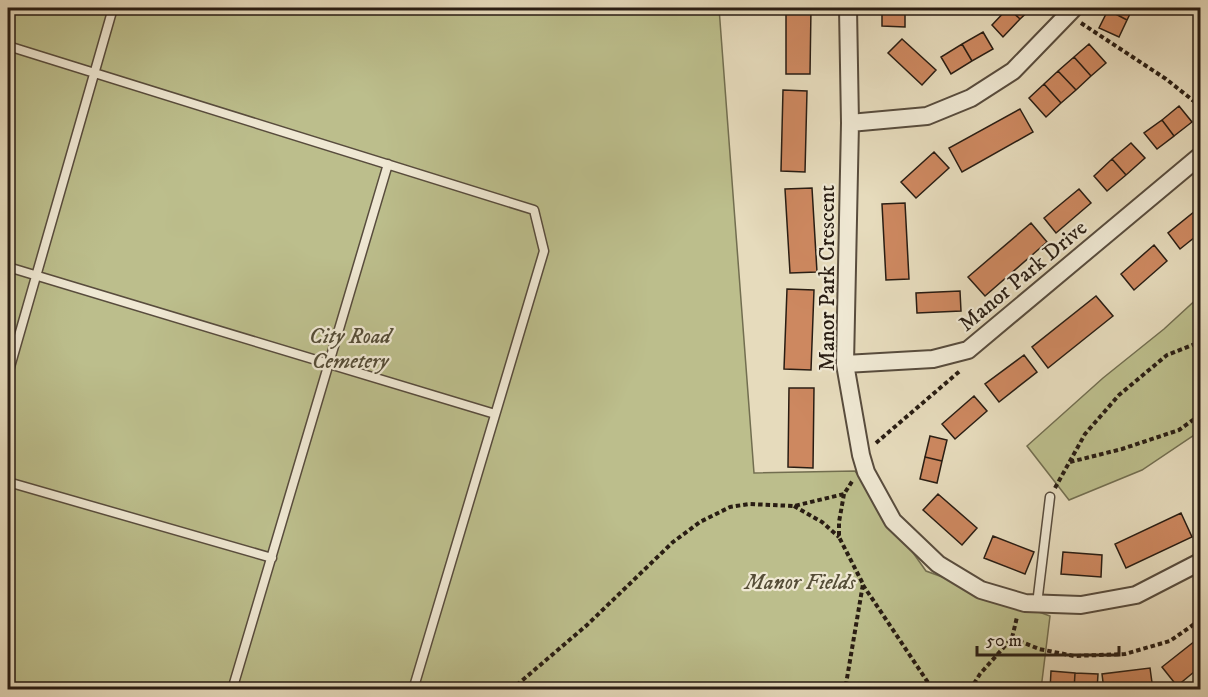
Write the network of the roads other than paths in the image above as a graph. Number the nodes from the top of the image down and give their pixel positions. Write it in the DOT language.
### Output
graph roads {
  1 [pos="113,8"];
  2 [pos="848,8"];
  3 [pos="1071,11"];
  4 [pos="8,46"];
  5 [pos="94,72"];
  6 [pos="850,123"];
  7 [pos="1200,156"];
  8 [pos="388,164"];
  9 [pos="8,267"];
  10 [pos="36,276"];
  11 [pos="329,364"];
  12 [pos="845,364"];
  13 [pos="8,374"];
  14 [pos="495,414"];
  15 [pos="8,482"];
  16 [pos="1050,497"];
  17 [pos="272,558"];
  18 [pos="1200,562"];
  19 [pos="1028,603"];
  20 [pos="232,690"];
  21 [pos="412,690"];
  1 -- 5 [label="lane"];
  2 -- 6 [label="street, Manor Park Crescent"];
  3 -- 6 [label="street"];
  4 -- 5 [label="lane"];
  5 -- 8 [label="lane"];
  5 -- 10 [label="lane"];
  6 -- 12 [label="street, Manor Park Crescent"];
  7 -- 12 [label="street, Manor Park Drive"];
  8 -- 11 [label="lane"];
  8 -- 14 [label="lane"];
  9 -- 10 [label="lane"];
  10 -- 11 [label="lane"];
  10 -- 13 [label="lane"];
  11 -- 14 [label="lane"];
  11 -- 17 [label="lane"];
  12 -- 19 [label="street, Manor Park Crescent"];
  14 -- 21 [label="lane"];
  15 -- 17 [label="lane"];
  16 -- 19 [label="lane"];
  17 -- 20 [label="lane"];
  18 -- 19 [label="street, Manor Park Crescent"];
}
